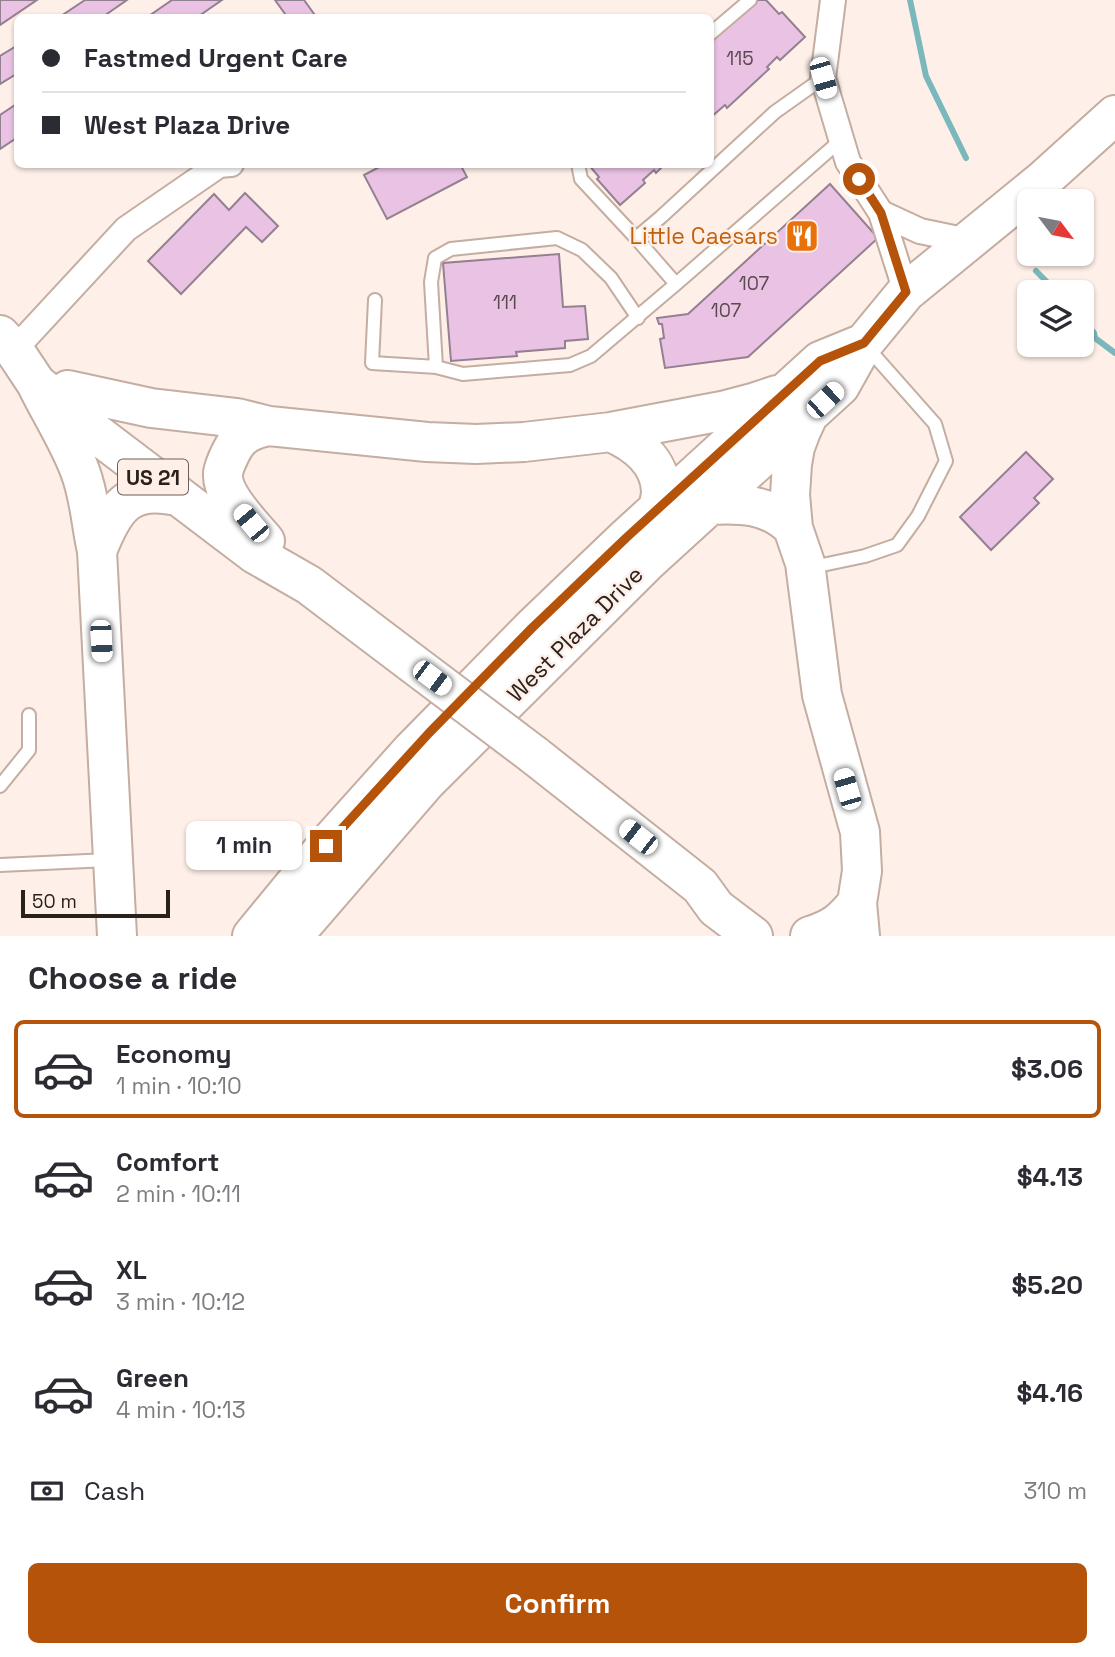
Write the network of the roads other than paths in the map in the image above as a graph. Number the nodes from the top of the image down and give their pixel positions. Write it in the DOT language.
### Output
graph roads {
  1 [pos="750,0"];
  2 [pos="832,0"];
  3 [pos="714,31"];
  4 [pos="823,78"];
  5 [pos="1115,115"];
  6 [pos="841,140"];
  7 [pos="215,168"];
  8 [pos="579,168"];
  9 [pos="881,213"];
  10 [pos="636,238"];
  11 [pos="968,241"];
  12 [pos="676,284"];
  13 [pos="906,292"];
  14 [pos="375,300"];
  15 [pos="638,318"];
  16 [pos="7,343"];
  17 [pos="864,343"];
  18 [pos="437,367"];
  19 [pos="52,386"];
  20 [pos="798,403"];
  21 [pos="269,426"];
  22 [pos="611,432"];
  23 [pos="180,497"];
  24 [pos="709,505"];
  25 [pos="658,509"];
  26 [pos="793,528"];
  27 [pos="265,541"];
  28 [pos="97,551"];
  29 [pos="806,569"];
  30 [pos="309,585"];
  31 [pos="29,715"];
  32 [pos="0,786"];
  33 [pos="0,853"];
  34 [pos="112,860"];
  35 [pos="0,865"];
  36 [pos="858,919"];
  37 [pos="758,935"];
  38 [pos="117,936"];
  39 [pos="252,936"];
  40 [pos="293,936"];
  41 [pos="810,936"];
  1 -- 3 [label="lane"];
  2 -- 4 [label="street"];
  4 -- 6 [label="street"];
  4 -- 10 [label="lane"];
  5 -- 11 [label="main road, West Plaza Drive"];
  6 -- 9 [label="street"];
  6 -- 12 [label="lane"];
  7 -- 16 [label="street"];
  8 -- 10 [label="lane"];
  9 -- 11 [label="street"];
  9 -- 13 [label="street"];
  10 -- 12 [label="lane"];
  11 -- 13 [label="main road, West Plaza Drive"];
  12 -- 15 [label="lane"];
  13 -- 17 [label="main road, West Plaza Drive"];
  14 -- 18 [label="lane"];
  15 -- 18 [label="lane"];
  15 -- 18 [label="lane"];
  16 -- 19 [label="main road, US 21"];
  17 -- 20 [label="main road, West Plaza Drive"];
  17 -- 29 [label="lane"];
  19 -- 21 [label="main road"];
  19 -- 23 [label="main road, US 21"];
  19 -- 27 [label="main road, US 21"];
  19 -- 28 [label="main road"];
  20 -- 22 [label="main road"];
  20 -- 24 [label="main road, West Plaza Drive"];
  20 -- 25 [label="main road, West Plaza Drive"];
  20 -- 26 [label="main road"];
  21 -- 22 [label="main road"];
  21 -- 27 [label="main road"];
  22 -- 25 [label="main road"];
  23 -- 28 [label="main road"];
  23 -- 30 [label="main road, US 21"];
  24 -- 26 [label="main road"];
  24 -- 40 [label="main road, West Plaza Drive"];
  25 -- 39 [label="main road, West Plaza Drive"];
  26 -- 29 [label="main road"];
  27 -- 30 [label="main road, US 21"];
  28 -- 34 [label="main road"];
  29 -- 36 [label="main road"];
  30 -- 37 [label="main road, US 21, bridge"];
  31 -- 32 [label="lane"];
  33 -- 35 [label="lane"];
  34 -- 35 [label="lane"];
  34 -- 38 [label="main road"];
  36 -- 41 [label="main road"];
}
